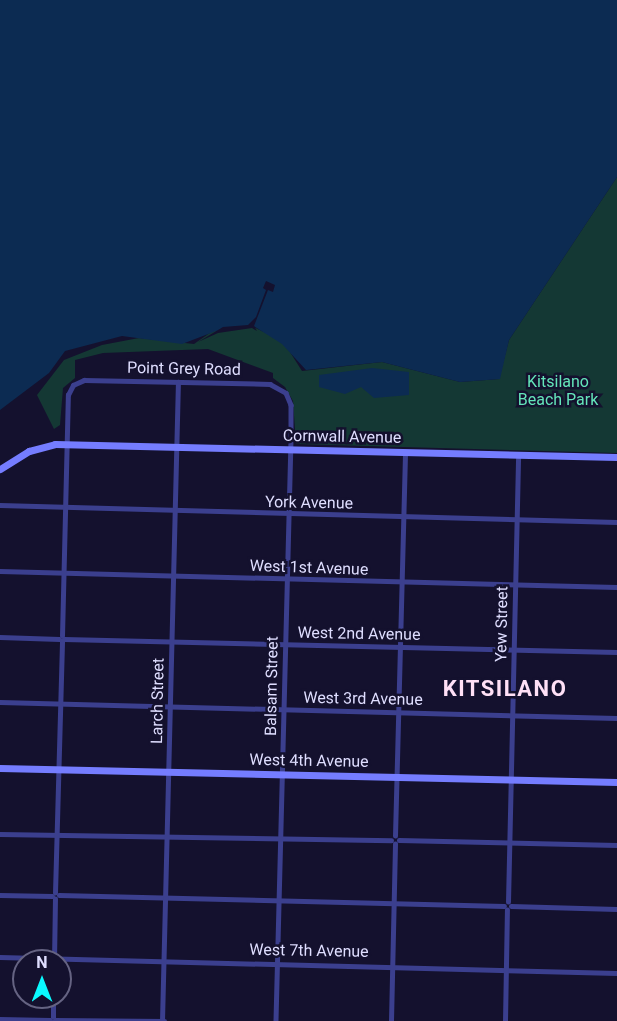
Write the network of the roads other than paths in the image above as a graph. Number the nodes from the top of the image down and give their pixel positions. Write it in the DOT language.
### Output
graph roads {
  1 [pos="178,382"];
  2 [pos="283,390"];
  3 [pos="66,444"];
  4 [pos="176,447"];
  5 [pos="290,450"];
  6 [pos="405,452"];
  7 [pos="518,455"];
  8 [pos="617,457"];
  9 [pos="0,469"];
  10 [pos="0,505"];
  11 [pos="65,508"];
  12 [pos="174,512"];
  13 [pos="289,514"];
  14 [pos="403,517"];
  15 [pos="517,520"];
  16 [pos="617,522"];
  17 [pos="0,570"];
  18 [pos="63,573"];
  19 [pos="173,577"];
  20 [pos="287,580"];
  21 [pos="402,583"];
  22 [pos="515,585"];
  23 [pos="617,587"];
  24 [pos="0,637"];
  25 [pos="62,639"];
  26 [pos="171,641"];
  27 [pos="285,645"];
  28 [pos="400,647"];
  29 [pos="514,650"];
  30 [pos="617,652"];
  31 [pos="0,702"];
  32 [pos="60,704"];
  33 [pos="169,706"];
  34 [pos="284,710"];
  35 [pos="398,712"];
  36 [pos="512,715"];
  37 [pos="617,718"];
  38 [pos="0,768"];
  39 [pos="59,769"];
  40 [pos="168,771"];
  41 [pos="282,774"];
  42 [pos="397,777"];
  43 [pos="511,780"];
  44 [pos="617,782"];
  45 [pos="0,834"];
  46 [pos="57,834"];
  47 [pos="167,834"];
  48 [pos="280,837"];
  49 [pos="395,840"];
  50 [pos="509,843"];
  51 [pos="617,845"];
  52 [pos="0,895"];
  53 [pos="55,896"];
  54 [pos="165,898"];
  55 [pos="279,901"];
  56 [pos="394,903"];
  57 [pos="507,906"];
  58 [pos="617,909"];
  59 [pos="54,949"];
  60 [pos="72,959"];
  61 [pos="164,960"];
  62 [pos="278,962"];
  63 [pos="392,965"];
  64 [pos="506,968"];
  65 [pos="617,973"];
  66 [pos="0,1018"];
  67 [pos="52,1020"];
  68 [pos="163,1021"];
  69 [pos="276,1021"];
  70 [pos="391,1021"];
  71 [pos="505,1021"];
  1 -- 2 [label="street, Point Grey Road"];
  1 -- 3 [label="street, Point Grey Road"];
  1 -- 4 [label="street, Larch Street"];
  2 -- 5 [label="street, Balsam Street"];
  3 -- 4 [label="main road, Cornwall Avenue"];
  3 -- 9 [label="main road"];
  3 -- 11 [label="street"];
  4 -- 5 [label="main road, Cornwall Avenue"];
  4 -- 12 [label="street, Larch Street"];
  5 -- 6 [label="main road, Cornwall Avenue"];
  5 -- 13 [label="street, Balsam Street"];
  6 -- 7 [label="main road, Cornwall Avenue"];
  6 -- 14 [label="street"];
  7 -- 8 [label="main road, Cornwall Avenue"];
  7 -- 15 [label="street, Yew Street"];
  10 -- 11 [label="street, York Avenue"];
  11 -- 12 [label="street, York Avenue"];
  11 -- 18 [label="street"];
  12 -- 13 [label="street, York Avenue"];
  12 -- 19 [label="street, Larch Street"];
  13 -- 14 [label="street, York Avenue"];
  13 -- 20 [label="street, Balsam Street"];
  14 -- 15 [label="street, York Avenue"];
  14 -- 21 [label="street"];
  15 -- 16 [label="street, York Avenue"];
  15 -- 22 [label="street, Yew Street"];
  17 -- 18 [label="street, West 1st Avenue"];
  18 -- 19 [label="street, West 1st Avenue"];
  18 -- 25 [label="street"];
  19 -- 20 [label="street, West 1st Avenue"];
  19 -- 26 [label="street, Larch Street"];
  20 -- 21 [label="street, West 1st Avenue"];
  20 -- 27 [label="street, Balsam Street"];
  21 -- 22 [label="street, West 1st Avenue"];
  21 -- 28 [label="street"];
  22 -- 23 [label="street, West 1st Avenue"];
  22 -- 29 [label="street, Yew Street"];
  24 -- 25 [label="street, West 2nd Avenue"];
  25 -- 26 [label="street, West 2nd Avenue"];
  25 -- 32 [label="street"];
  26 -- 27 [label="street, West 2nd Avenue"];
  26 -- 33 [label="street, Larch Street"];
  27 -- 28 [label="street, West 2nd Avenue"];
  27 -- 34 [label="street, Balsam Street"];
  28 -- 29 [label="street, West 2nd Avenue"];
  28 -- 35 [label="street"];
  29 -- 30 [label="street, West 2nd Avenue"];
  29 -- 36 [label="street, Yew Street"];
  31 -- 32 [label="street, West 3rd Avenue"];
  32 -- 33 [label="street, West 3rd Avenue"];
  32 -- 39 [label="street"];
  33 -- 34 [label="street, West 3rd Avenue"];
  33 -- 40 [label="street, Larch Street"];
  34 -- 35 [label="street, West 3rd Avenue"];
  34 -- 41 [label="street, Balsam Street"];
  35 -- 36 [label="street, West 3rd Avenue"];
  35 -- 42 [label="street"];
  36 -- 37 [label="street, West 3rd Avenue"];
  36 -- 43 [label="street, Yew Street"];
  38 -- 39 [label="main road, West 4th Avenue"];
  39 -- 40 [label="main road, West 4th Avenue"];
  39 -- 46 [label="street"];
  40 -- 41 [label="main road, West 4th Avenue"];
  40 -- 47 [label="street, Larch Street"];
  41 -- 42 [label="main road, West 4th Avenue"];
  41 -- 48 [label="street, Balsam Street"];
  42 -- 43 [label="main road, West 4th Avenue"];
  42 -- 49 [label="street"];
  43 -- 44 [label="main road, West 4th Avenue"];
  43 -- 50 [label="street, Yew Street"];
  45 -- 46 [label="street"];
  46 -- 47 [label="street"];
  46 -- 53 [label="street"];
  47 -- 48 [label="street"];
  47 -- 54 [label="street, Larch Street"];
  48 -- 49 [label="street"];
  48 -- 55 [label="street, Balsam Street"];
  49 -- 50 [label="street"];
  49 -- 56 [label="street"];
  50 -- 51 [label="street"];
  50 -- 57 [label="street, Yew Street"];
  52 -- 53 [label="street"];
  53 -- 54 [label="street"];
  53 -- 59 [label="street"];
  54 -- 55 [label="street"];
  54 -- 61 [label="street, Larch Street"];
  55 -- 56 [label="street"];
  55 -- 62 [label="street, Balsam Street"];
  56 -- 57 [label="street"];
  56 -- 63 [label="street"];
  57 -- 58 [label="street"];
  57 -- 64 [label="street, Yew Street"];
  60 -- 61 [label="street, West 7th Avenue"];
  61 -- 62 [label="street, West 7th Avenue"];
  61 -- 68 [label="street, Larch Street"];
  62 -- 63 [label="street, West 7th Avenue"];
  62 -- 69 [label="street, Balsam Street"];
  63 -- 64 [label="street, West 7th Avenue"];
  63 -- 70 [label="street"];
  64 -- 65 [label="street, West 7th Avenue"];
  64 -- 71 [label="street, Yew Street"];
  66 -- 67 [label="street"];
  67 -- 68 [label="street"];
}
